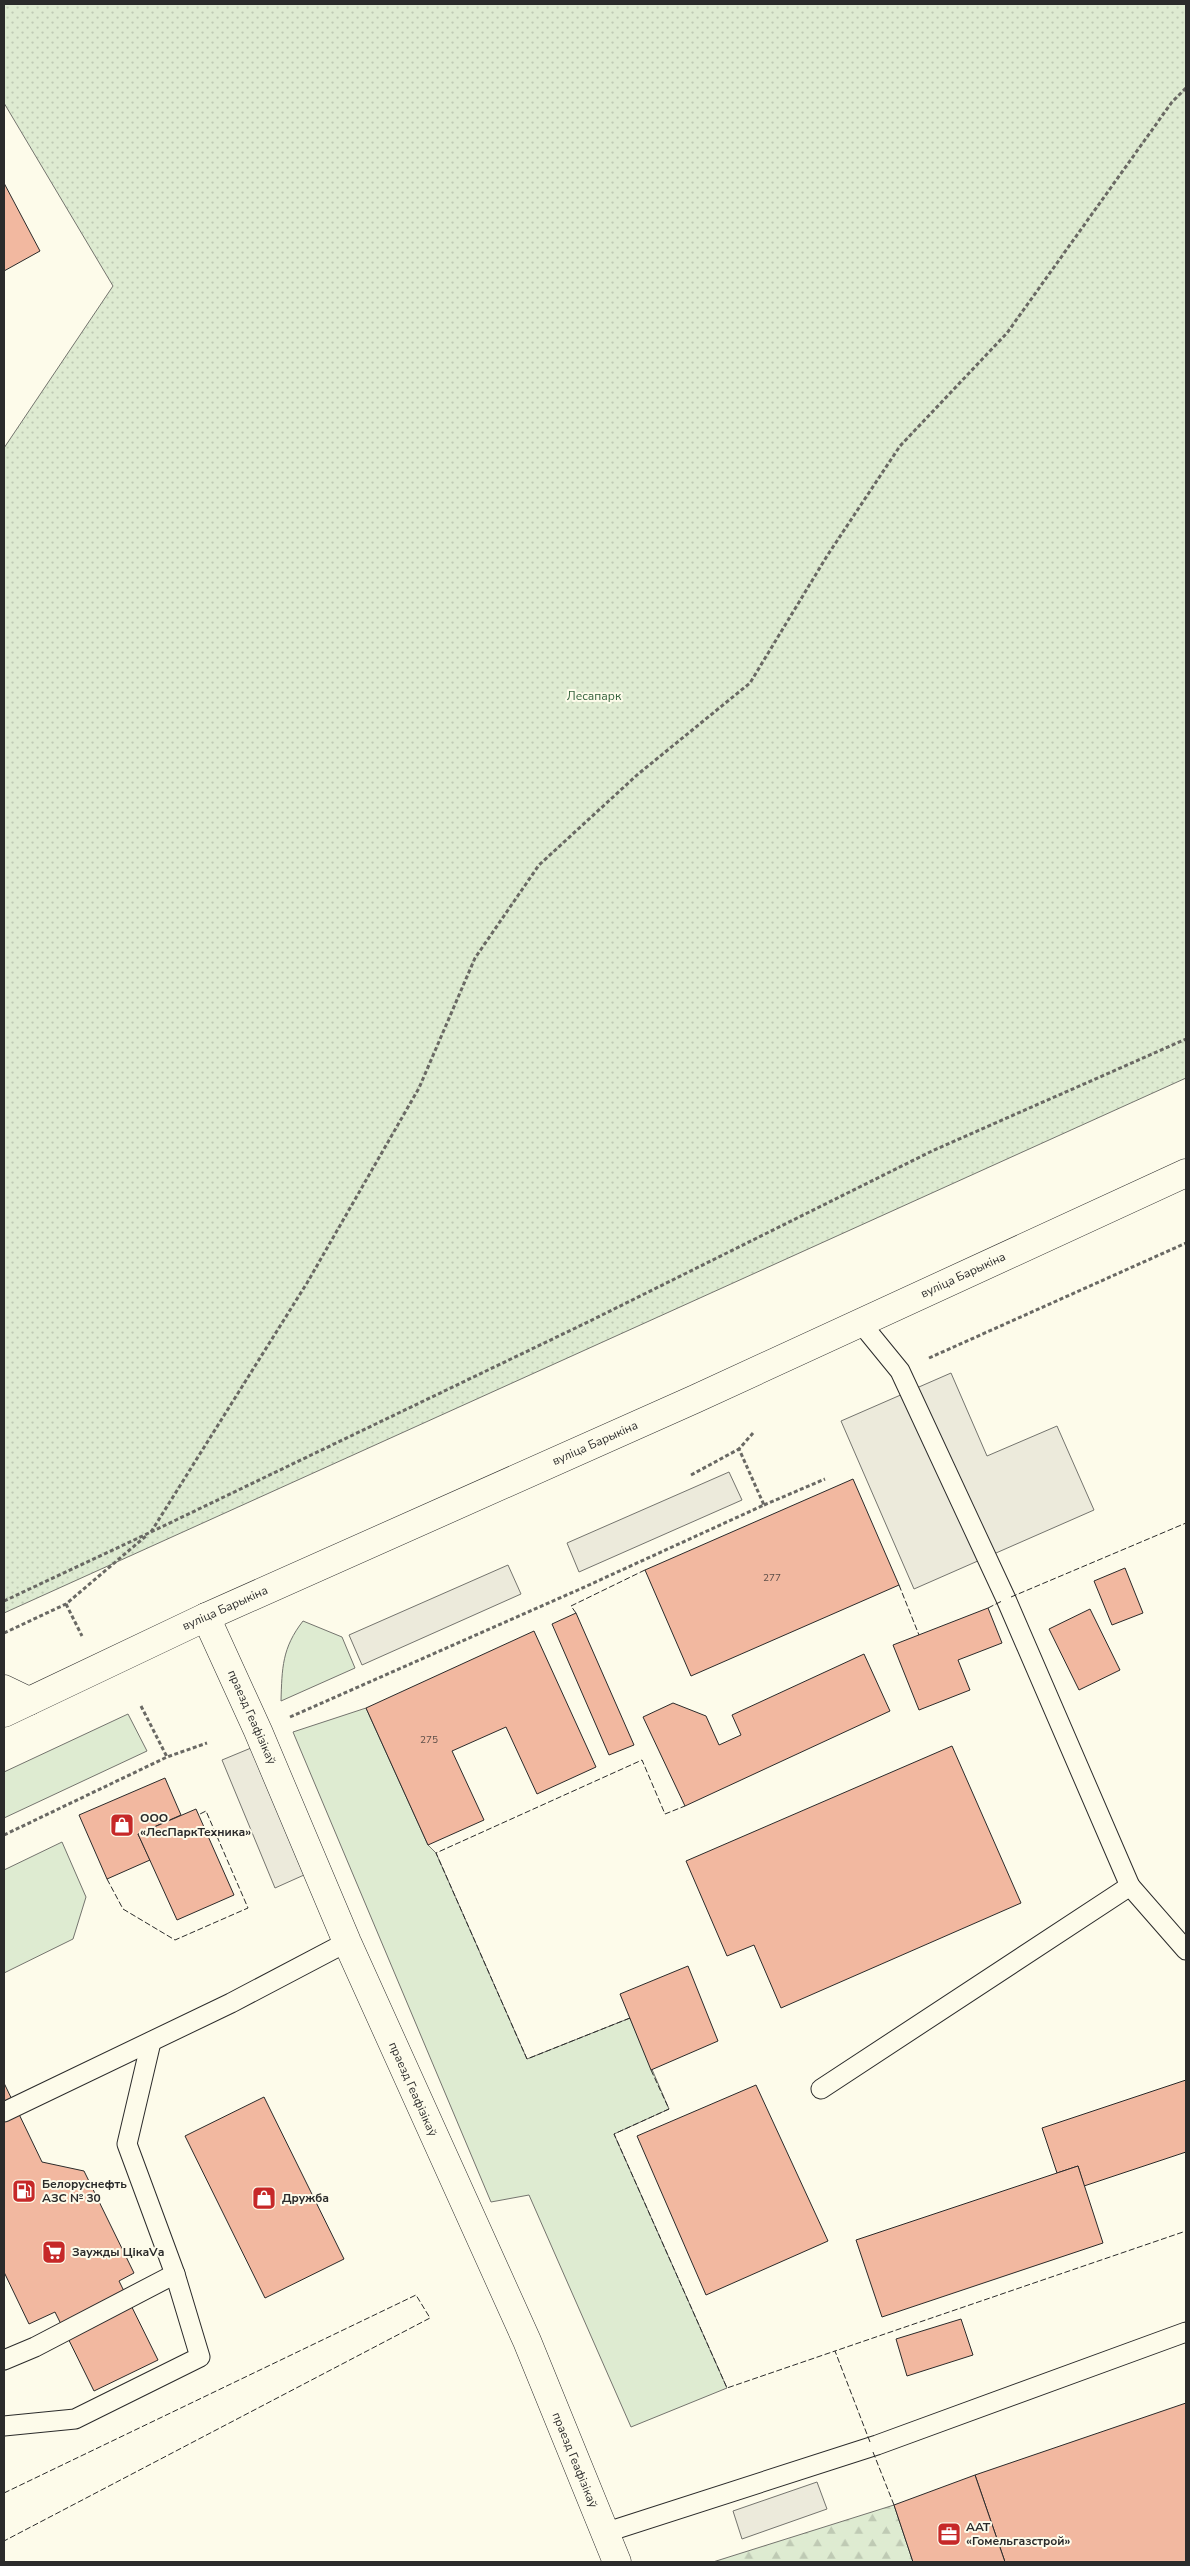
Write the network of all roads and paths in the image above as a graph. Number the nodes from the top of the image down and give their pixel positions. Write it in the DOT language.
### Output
graph roads {
  1 [pos="1186,88"];
  2 [pos="1186,1039"];
  3 [pos="1186,1173"];
  4 [pos="1186,1243"];
  5 [pos="860,1322"];
  6 [pos="900,1371"];
  7 [pos="753,1432"];
  8 [pos="739,1449"];
  9 [pos="692,1475"];
  10 [pos="825,1479"];
  11 [pos="764,1505"];
  12 [pos="151,1532"];
  13 [pos="4,1601"];
  14 [pos="66,1604"];
  15 [pos="206,1617"];
  16 [pos="4,1633"];
  17 [pos="84,1638"];
  18 [pos="4,1688"];
  19 [pos="29,1701"];
  20 [pos="141,1706"];
  21 [pos="4,1713"];
  22 [pos="288,1717"];
  23 [pos="207,1743"];
  24 [pos="167,1757"];
  25 [pos="4,1835"];
  26 [pos="1130,1886"];
  27 [pos="347,1942"];
  28 [pos="1186,1950"];
  29 [pos="151,2042"];
  30 [pos="821,2089"];
  31 [pos="4,2112"];
  32 [pos="175,2274"];
  33 [pos="1186,2332"];
  34 [pos="4,2360"];
  35 [pos="4,2426"];
  36 [pos="604,2533"];
  37 [pos="616,2562"];
  1 -- 12 [label="path"];
  2 -- 12 [label="path"];
  3 -- 5 [label="main road, вуліца Барыкіна"];
  4 -- 6 [label="path"];
  5 -- 6 [label="lane"];
  5 -- 15 [label="main road, вуліца Барыкіна"];
  6 -- 26 [label="lane"];
  7 -- 8 [label="path"];
  8 -- 9 [label="path"];
  8 -- 11 [label="path"];
  10 -- 11 [label="path"];
  11 -- 22 [label="path"];
  12 -- 13 [label="path"];
  12 -- 14 [label="path"];
  14 -- 16 [label="path"];
  14 -- 17 [label="path"];
  15 -- 19 [label="main road, вуліца Барыкіна"];
  15 -- 27 [label="main road, праезд Геафізікаў"];
  18 -- 19 [label="main road"];
  19 -- 21 [label="main road, вуліца Барыкіна"];
  20 -- 24 [label="path"];
  23 -- 24 [label="path"];
  24 -- 25 [label="path"];
  26 -- 28 [label="lane"];
  26 -- 30 [label="lane"];
  27 -- 29 [label="lane"];
  27 -- 36 [label="main road, праезд Геафізікаў"];
  29 -- 31 [label="lane"];
  29 -- 32 [label="lane"];
  32 -- 34 [label="lane"];
  32 -- 35 [label="lane"];
  33 -- 36 [label="lane"];
  36 -- 37 [label="main road, праезд Геафізікаў"];
}
